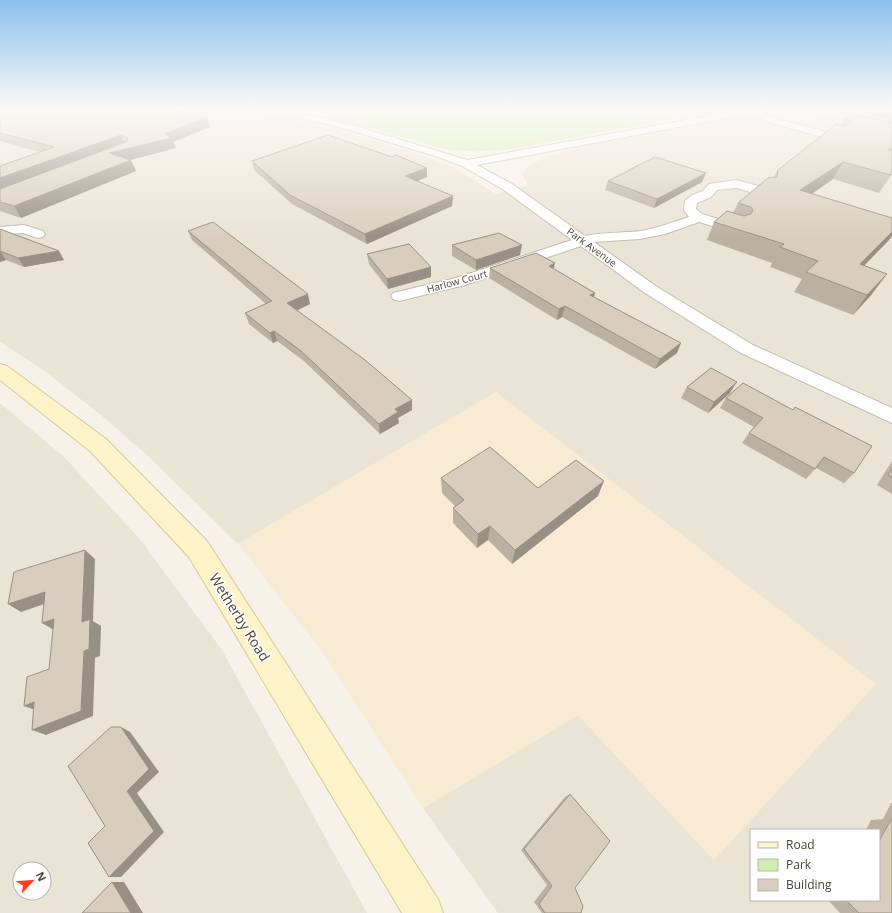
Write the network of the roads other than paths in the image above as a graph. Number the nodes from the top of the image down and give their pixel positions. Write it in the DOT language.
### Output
graph roads {
  1 [pos="434,153"];
  2 [pos="526,153"];
  3 [pos="466,164"];
  4 [pos="762,191"];
  5 [pos="698,218"];
  6 [pos="736,229"];
  7 [pos="0,232"];
  8 [pos="38,234"];
  9 [pos="582,241"];
  10 [pos="399,296"];
  11 [pos="0,370"];
  12 [pos="892,416"];
  13 [pos="424,913"];
  1 -- 3 [label="street, Park Avenue"];
  2 -- 3 [label="street"];
  3 -- 9 [label="street, Park Avenue"];
  4 -- 5 [label="street"];
  5 -- 6 [label="street"];
  5 -- 9 [label="street, Harlow Court"];
  7 -- 8 [label="street"];
  9 -- 10 [label="street, Harlow Court"];
  9 -- 12 [label="street, Park Avenue"];
  11 -- 13 [label="street, Wetherby Road"];
}
